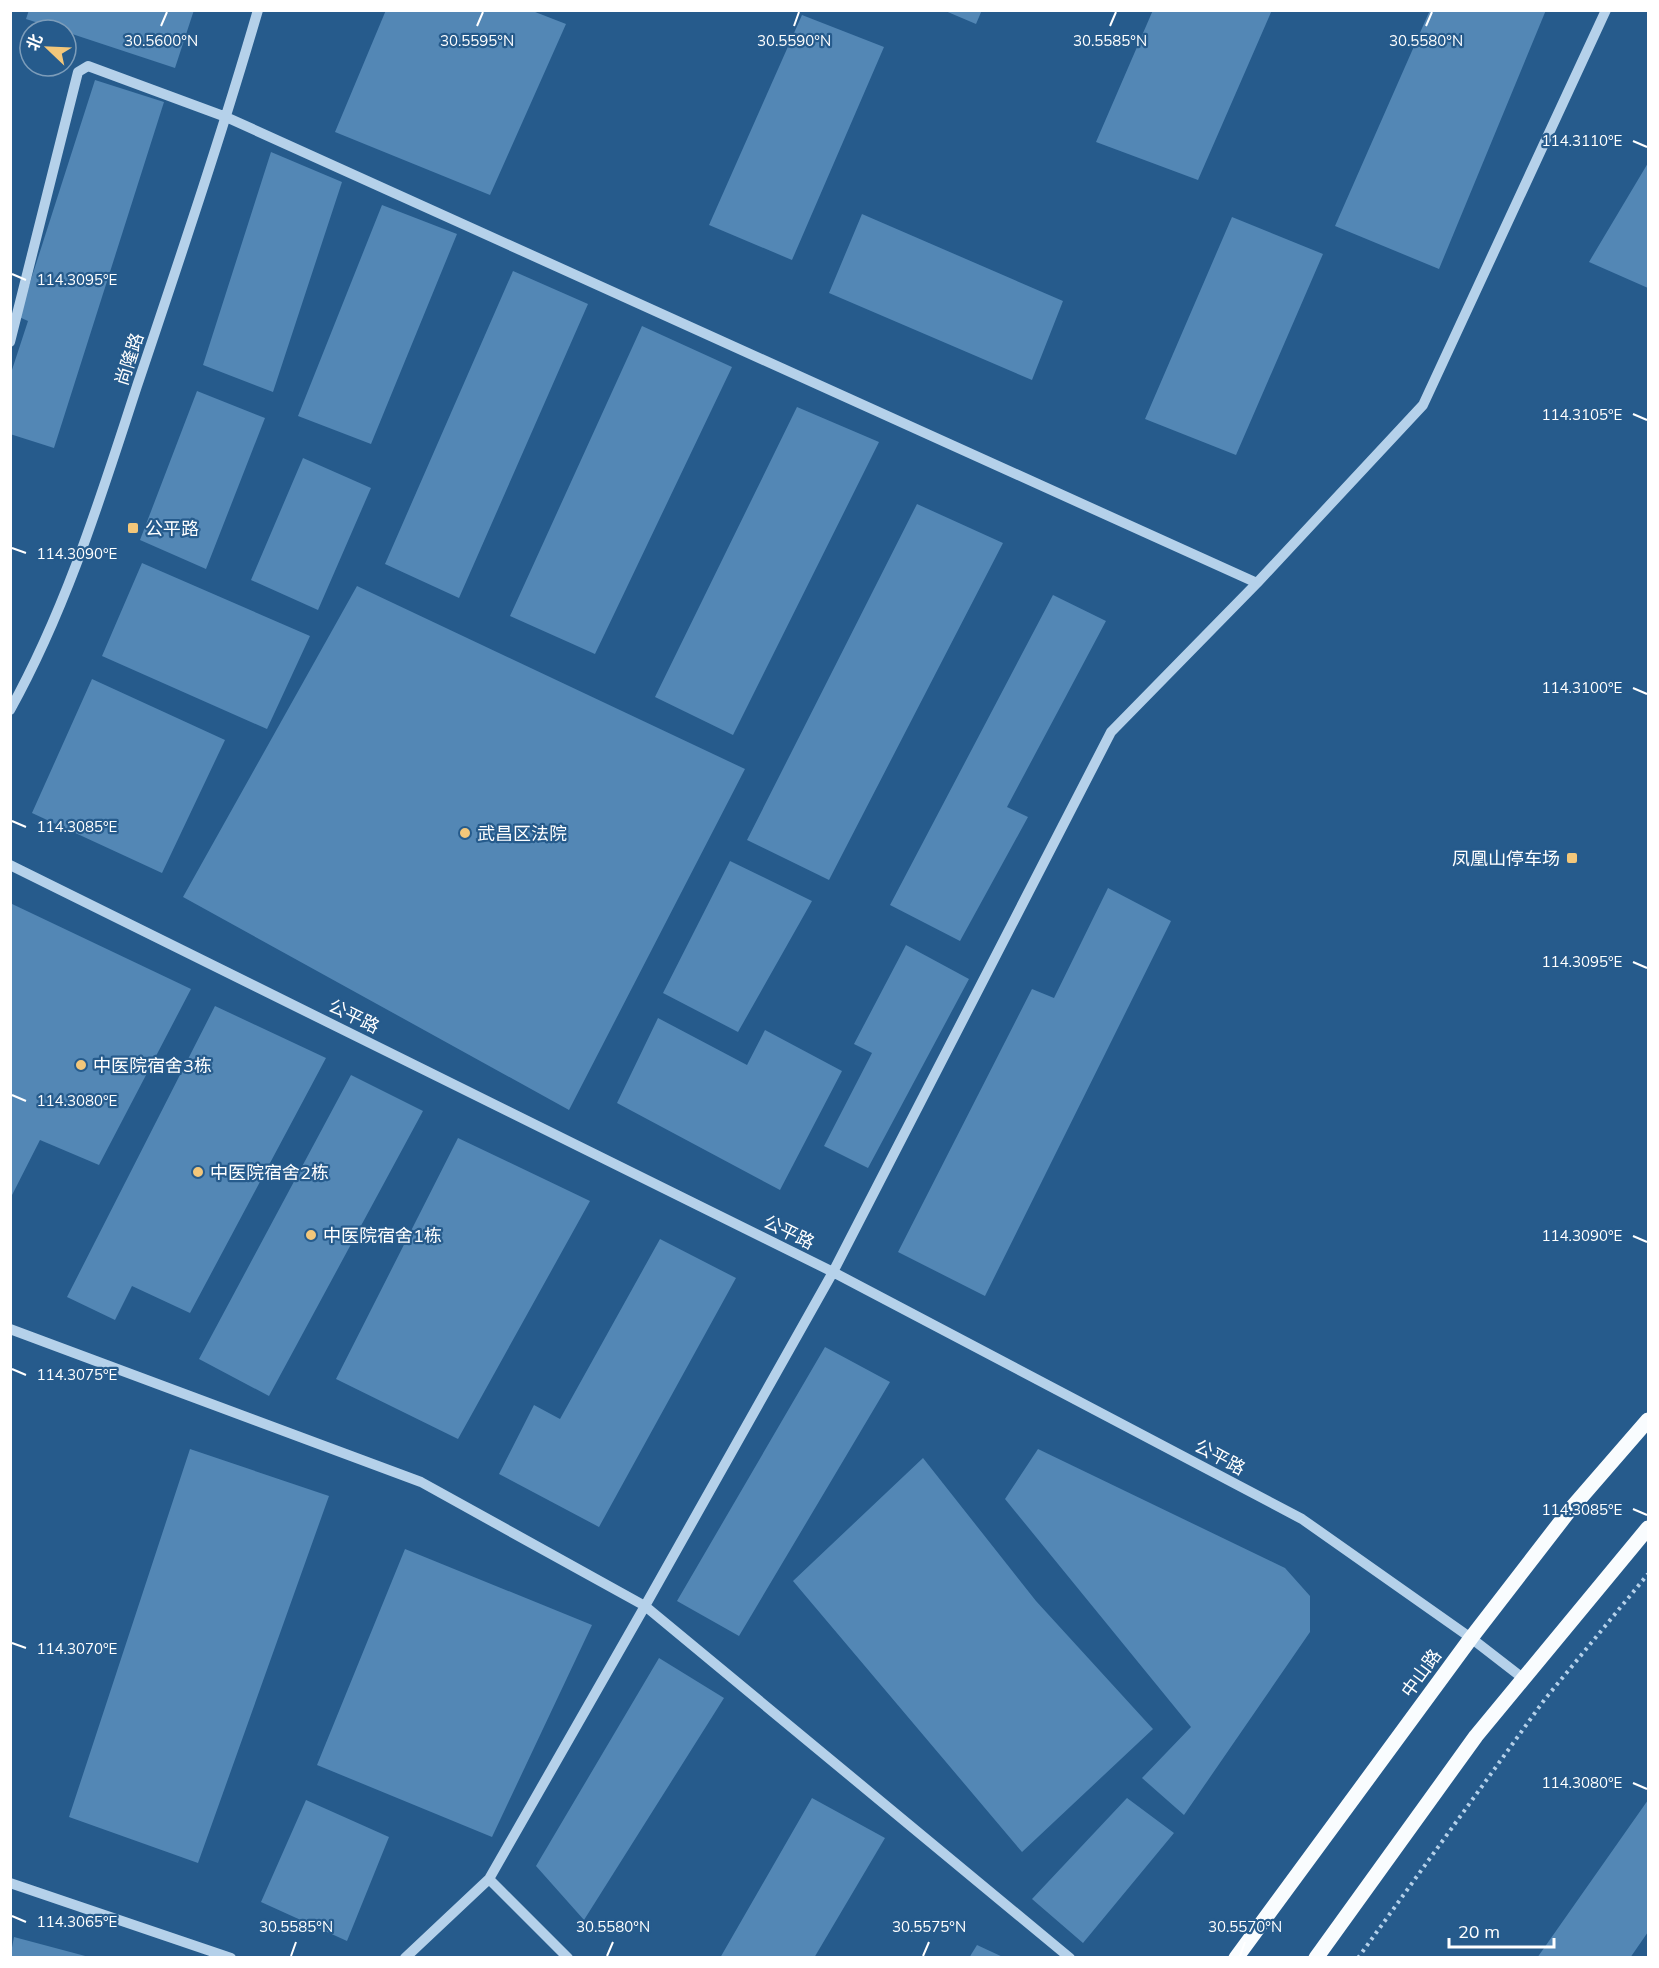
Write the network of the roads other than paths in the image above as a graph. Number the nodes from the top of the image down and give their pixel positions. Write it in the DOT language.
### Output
graph roads {
  1 [pos="258,10"];
  2 [pos="1606,10"];
  3 [pos="226,117"];
  4 [pos="10,342"];
  5 [pos="1257,583"];
  6 [pos="10,710"];
  7 [pos="10,865"];
  8 [pos="833,1272"];
  9 [pos="10,1329"];
  10 [pos="1648,1420"];
  11 [pos="1648,1528"];
  12 [pos="645,1606"];
  13 [pos="1471,1638"];
  14 [pos="1524,1679"];
  15 [pos="489,1879"];
  16 [pos="10,1883"];
  17 [pos="231,1958"];
  18 [pos="405,1958"];
  19 [pos="568,1958"];
  20 [pos="1070,1958"];
  21 [pos="1236,1958"];
  22 [pos="1316,1958"];
  1 -- 3 [label="street, 尚隆路"];
  2 -- 5 [label="street"];
  3 -- 4 [label="street"];
  3 -- 5 [label="street"];
  3 -- 6 [label="street, 尚隆路"];
  5 -- 8 [label="street"];
  7 -- 8 [label="street, 公平路"];
  8 -- 12 [label="street"];
  8 -- 13 [label="street, 公平路"];
  9 -- 12 [label="street"];
  10 -- 13 [label="main road, 中山路"];
  11 -- 14 [label="main road"];
  12 -- 15 [label="street"];
  12 -- 20 [label="street"];
  13 -- 14 [label="street, 公平路"];
  13 -- 21 [label="main road, 中山路"];
  14 -- 22 [label="main road"];
  15 -- 18 [label="street"];
  15 -- 19 [label="street"];
  16 -- 17 [label="street"];
}
